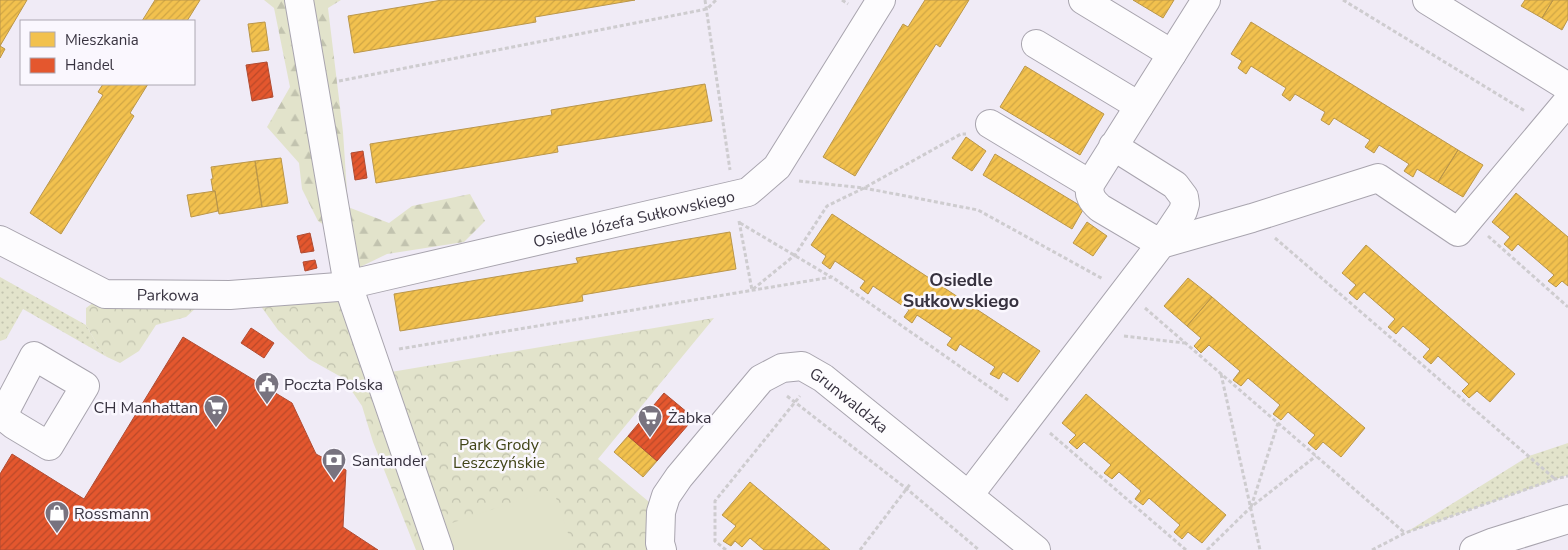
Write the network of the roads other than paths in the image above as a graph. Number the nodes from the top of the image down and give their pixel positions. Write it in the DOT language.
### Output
graph roads {
  1 [pos="299,0"];
  2 [pos="881,0"];
  3 [pos="1083,0"];
  4 [pos="1206,0"];
  5 [pos="1426,0"];
  6 [pos="1036,44"];
  7 [pos="1172,54"];
  8 [pos="1568,87"];
  9 [pos="1568,101"];
  10 [pos="1139,106"];
  11 [pos="990,124"];
  12 [pos="1113,146"];
  13 [pos="1090,184"];
  14 [pos="0,240"];
  15 [pos="1161,244"];
  16 [pos="348,285"];
  17 [pos="969,495"];
  18 [pos="1568,519"];
  19 [pos="664,548"];
  20 [pos="439,550"];
  21 [pos="1036,550"];
  22 [pos="1474,550"];
  1 -- 16 [label="street"];
  2 -- 16 [label="street, Osiedle Józefa Sułkowskiego"];
  3 -- 7 [label="street"];
  4 -- 7 [label="street"];
  5 -- 8 [label="street"];
  6 -- 10 [label="street"];
  7 -- 10 [label="street"];
  9 -- 15 [label="street"];
  10 -- 12 [label="street"];
  11 -- 13 [label="street"];
  12 -- 13 [label="street"];
  12 -- 15 [label="street"];
  13 -- 15 [label="street"];
  14 -- 16 [label="street, Parkowa"];
  15 -- 17 [label="street"];
  16 -- 20 [label="street"];
  17 -- 19 [label="street, Grunwaldzka"];
  17 -- 21 [label="street, Grunwaldzka"];
  18 -- 22 [label="street"];
}
